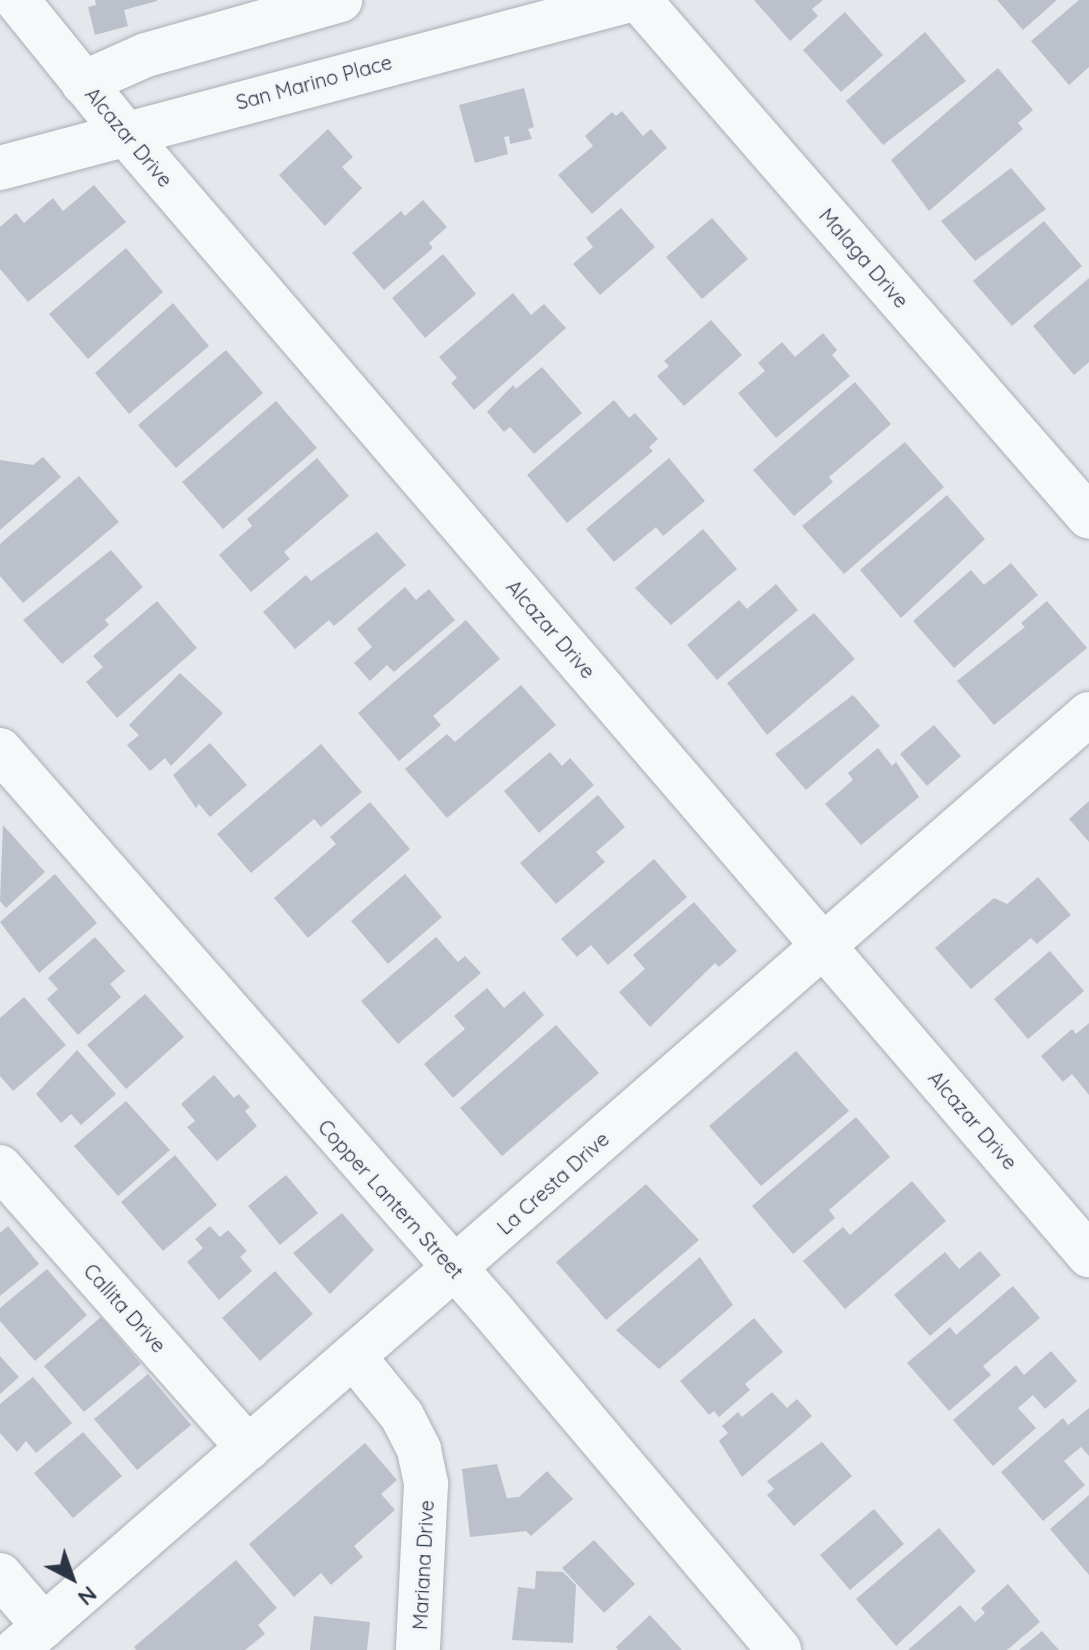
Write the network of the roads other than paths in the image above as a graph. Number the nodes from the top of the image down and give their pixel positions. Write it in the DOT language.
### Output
graph roads {
  1 [pos="17,0"];
  2 [pos="340,0"];
  3 [pos="630,0"];
  4 [pos="639,0"];
  5 [pos="83,83"];
  6 [pos="124,132"];
  7 [pos="0,168"];
  8 [pos="1089,517"];
  9 [pos="1089,714"];
  10 [pos="0,750"];
  11 [pos="823,944"];
  12 [pos="0,1167"];
  13 [pos="1089,1255"];
  14 [pos="454,1270"];
  15 [pos="354,1357"];
  16 [pos="249,1448"];
  17 [pos="0,1575"];
  18 [pos="30,1638"];
  19 [pos="418,1650"];
  20 [pos="779,1650"];
  1 -- 5 [label="street, Alcazar Drive"];
  2 -- 5 [label="street"];
  3 -- 6 [label="street, San Marino Place"];
  4 -- 8 [label="street, Malaga Drive"];
  5 -- 6 [label="street, Alcazar Drive"];
  6 -- 7 [label="street, San Marino Place"];
  6 -- 11 [label="street, Alcazar Drive"];
  9 -- 11 [label="street, La Cresta Drive"];
  10 -- 14 [label="street, Copper Lantern Street"];
  11 -- 13 [label="street, Alcazar Drive"];
  11 -- 14 [label="street, La Cresta Drive"];
  12 -- 16 [label="street, Callita Drive"];
  14 -- 15 [label="street, La Cresta Drive"];
  14 -- 20 [label="street, Copper Lantern Street"];
  15 -- 16 [label="street, La Cresta Drive"];
  15 -- 19 [label="street, Mariana Drive"];
  16 -- 18 [label="street, La Cresta Drive"];
  17 -- 18 [label="street"];
}
